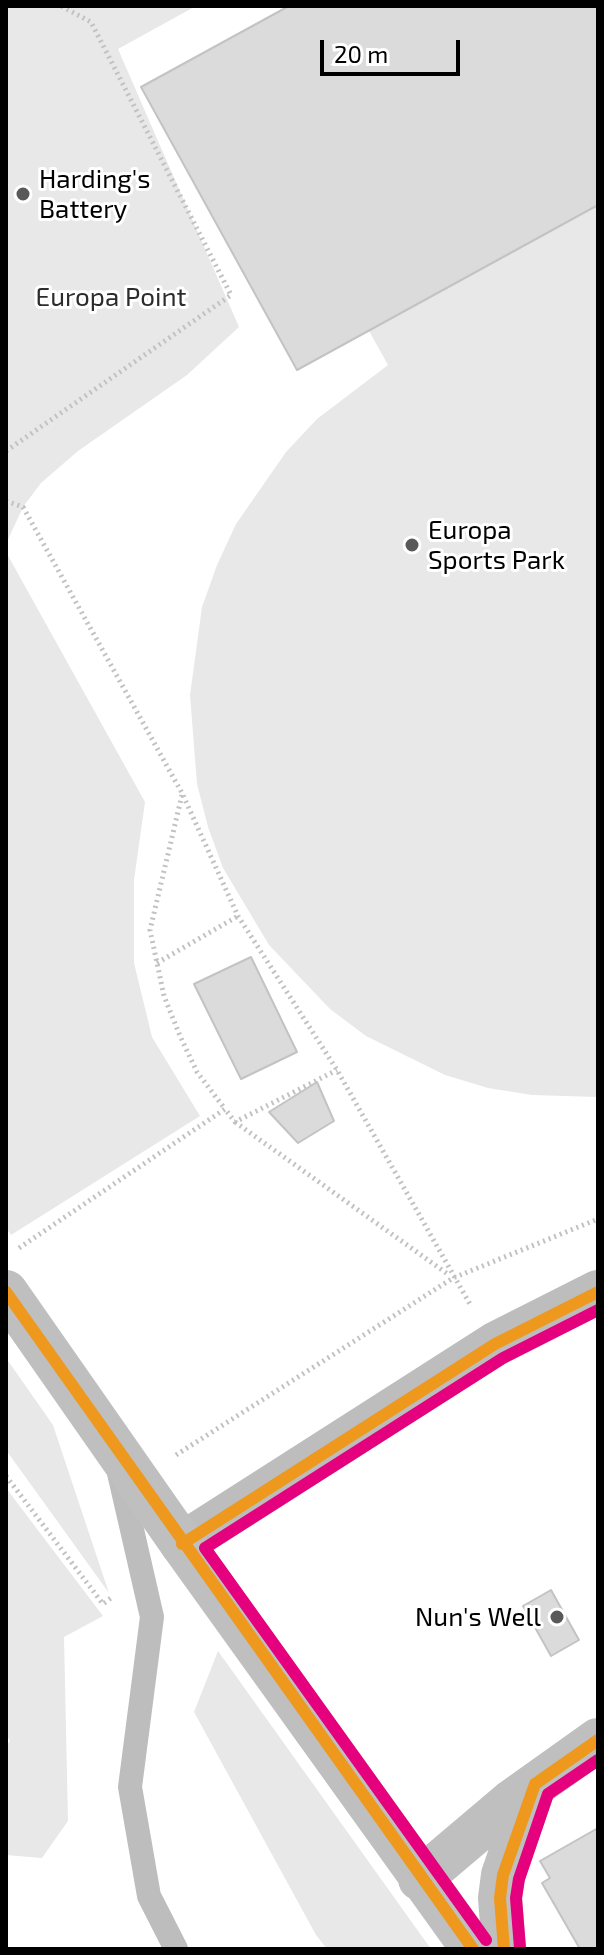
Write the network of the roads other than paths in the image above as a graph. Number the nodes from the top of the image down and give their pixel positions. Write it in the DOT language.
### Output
graph roads {
  1 [pos="8,1273"];
  2 [pos="598,1292"];
  3 [pos="113,1447"];
  4 [pos="182,1544"];
  5 [pos="598,1740"];
  6 [pos="535,1784"];
  7 [pos="420,1879"];
  8 [pos="176,1949"];
  9 [pos="473,1949"];
  10 [pos="504,1949"];
  1 -- 3 [label="main road"];
  2 -- 4 [label="street"];
  3 -- 4 [label="main road"];
  3 -- 8 [label="lane"];
  4 -- 7 [label="main road"];
  5 -- 6 [label="main road"];
  6 -- 7 [label="main road"];
  6 -- 10 [label="main road"];
  7 -- 9 [label="main road"];
}
